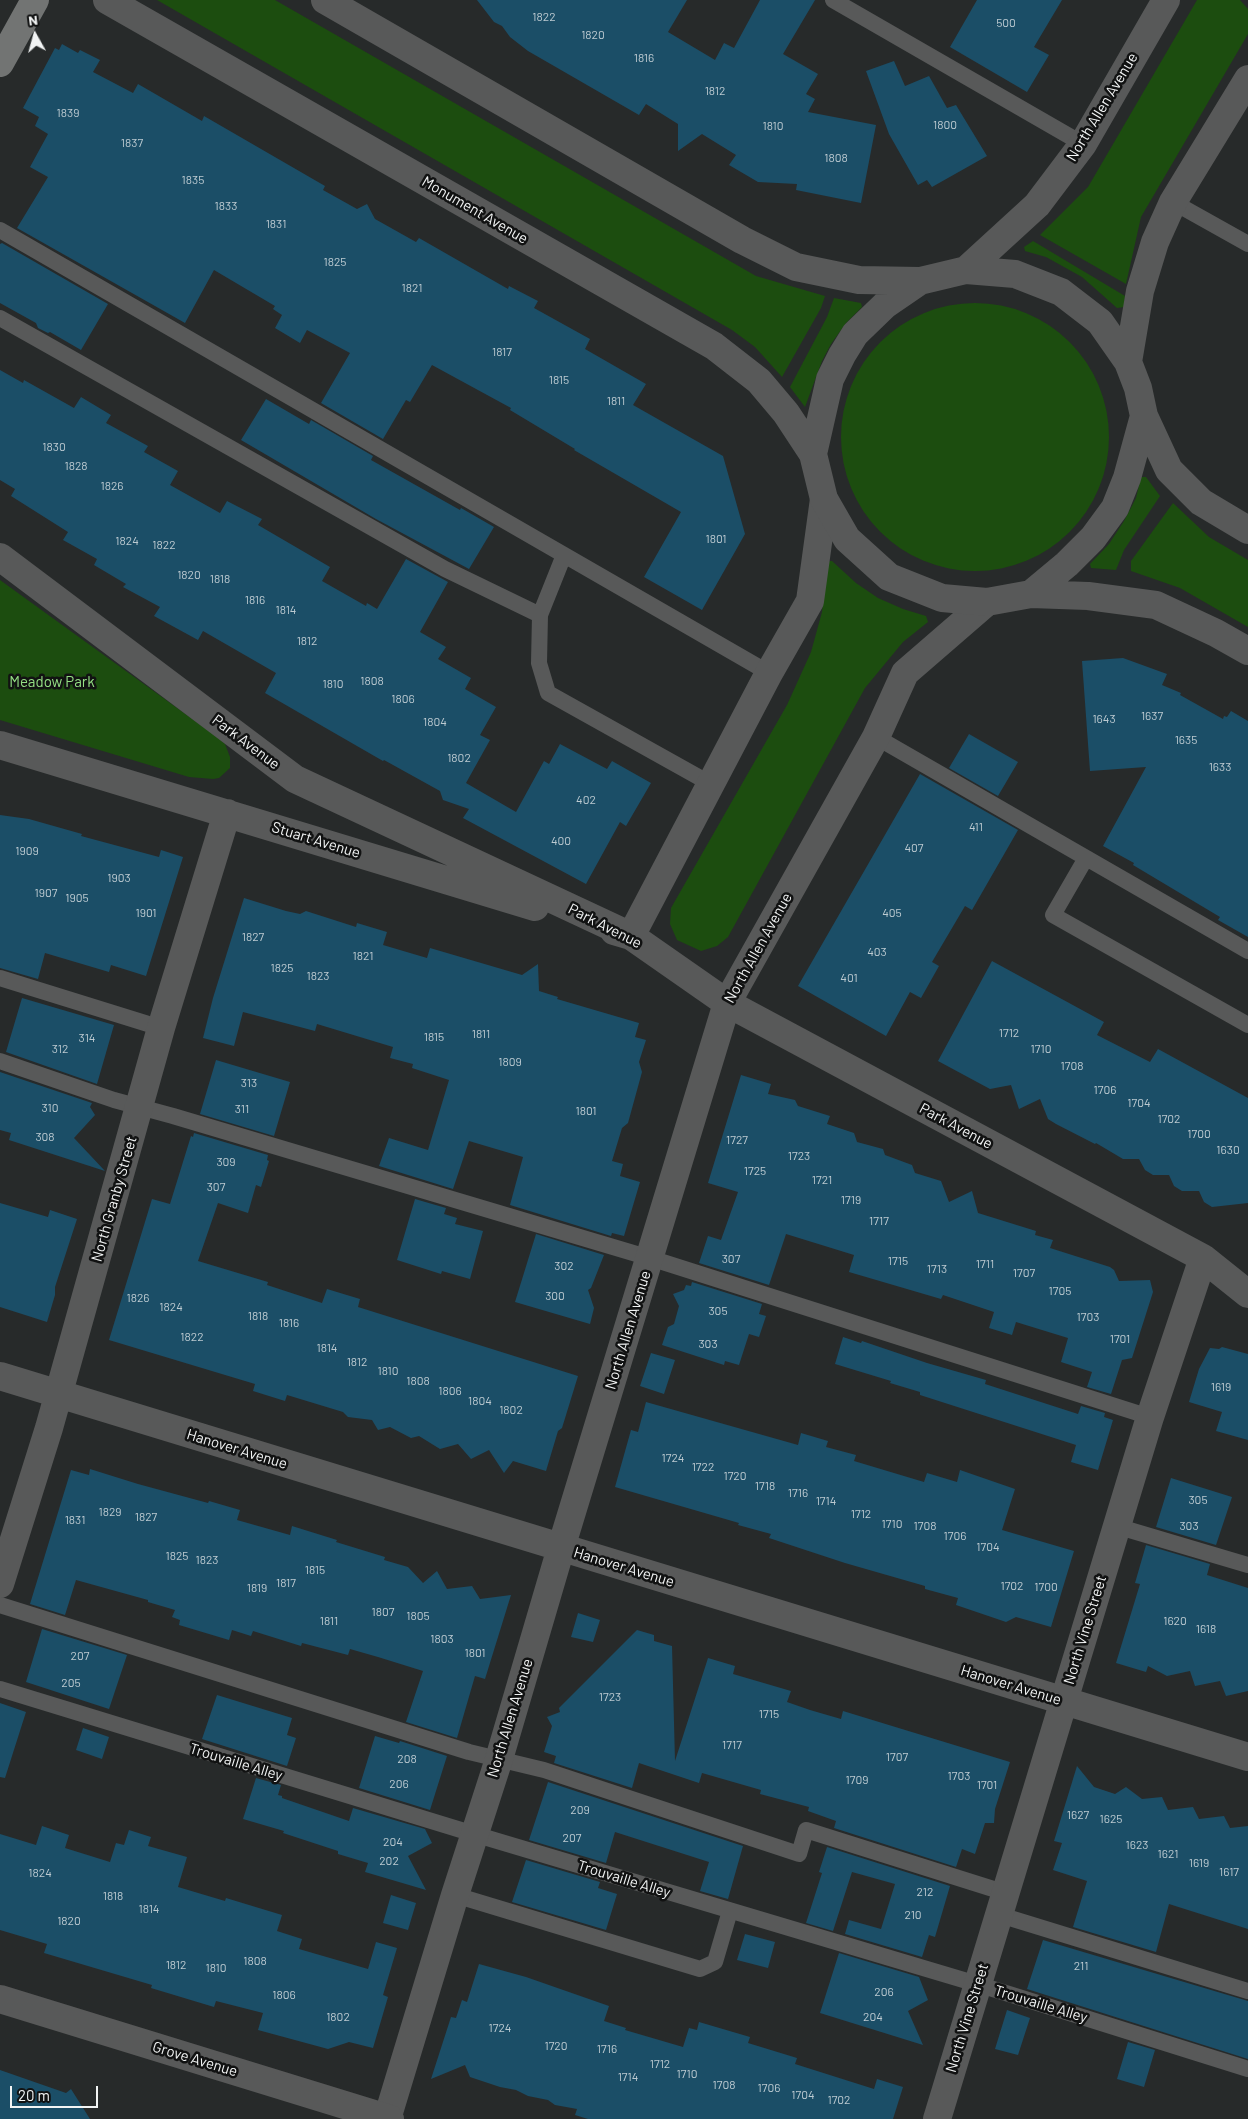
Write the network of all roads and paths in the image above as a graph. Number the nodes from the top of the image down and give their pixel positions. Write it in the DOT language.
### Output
graph roads {
  1 [pos="35,0"];
  2 [pos="107,0"];
  3 [pos="325,0"];
  4 [pos="833,0"];
  5 [pos="1166,0"];
  6 [pos="0,63"];
  7 [pos="1248,79"];
  8 [pos="1083,144"];
  9 [pos="1173,202"];
  10 [pos="0,230"];
  11 [pos="1248,244"];
  12 [pos="966,270"];
  13 [pos="920,281"];
  14 [pos="0,318"];
  15 [pos="1128,362"];
  16 [pos="1144,416"];
  17 [pos="813,454"];
  18 [pos="824,499"];
  19 [pos="1248,530"];
  20 [pos="0,556"];
  21 [pos="564,556"];
  22 [pos="1031,594"];
  23 [pos="987,602"];
  24 [pos="540,615"];
  25 [pos="1248,651"];
  26 [pos="769,673"];
  27 [pos="876,737"];
  28 [pos="0,745"];
  29 [pos="711,784"];
  30 [pos="227,813"];
  31 [pos="1086,858"];
  32 [pos="631,936"];
  33 [pos="1248,952"];
  34 [pos="0,978"];
  35 [pos="727,1003"];
  36 [pos="1248,1025"];
  37 [pos="162,1028"];
  38 [pos="0,1061"];
  39 [pos="140,1106"];
  40 [pos="650,1258"];
  41 [pos="1203,1258"];
  42 [pos="1248,1294"];
  43 [pos="0,1376"];
  44 [pos="59,1394"];
  45 [pos="1150,1416"];
  46 [pos="1116,1526"];
  47 [pos="561,1548"];
  48 [pos="1248,1566"];
  49 [pos="0,1584"];
  50 [pos="0,1605"];
  51 [pos="0,1689"];
  52 [pos="1063,1701"];
  53 [pos="1248,1757"];
  54 [pos="499,1759"];
  55 [pos="474,1834"];
  56 [pos="455,1895"];
  57 [pos="1003,1904"];
  58 [pos="730,1912"];
  59 [pos="976,1984"];
  60 [pos="1248,1991"];
  61 [pos="0,1999"];
  62 [pos="1248,2069"];
  63 [pos="388,2119"];
  64 [pos="937,2119"];
  1 -- 6 [label="main road"];
  2 -- 17 [label="street, Monument Avenue"];
  3 -- 13 [label="street"];
  4 -- 8 [label="lane"];
  5 -- 8 [label="street, North Allen Avenue"];
  7 -- 9 [label="street"];
  8 -- 12 [label="street, North Allen Avenue"];
  9 -- 11 [label="lane"];
  9 -- 15 [label="street"];
  10 -- 21 [label="lane"];
  12 -- 13 [label="street"];
  12 -- 15 [label="street"];
  13 -- 17 [label="street"];
  14 -- 24 [label="lane"];
  15 -- 16 [label="street"];
  16 -- 19 [label="street"];
  16 -- 22 [label="street"];
  17 -- 18 [label="street"];
  18 -- 23 [label="street"];
  18 -- 26 [label="street"];
  20 -- 32 [label="street, Park Avenue"];
  21 -- 24 [label="lane"];
  21 -- 26 [label="lane"];
  22 -- 23 [label="street"];
  22 -- 25 [label="street"];
  23 -- 27 [label="street, North Allen Avenue"];
  24 -- 29 [label="lane"];
  26 -- 29 [label="street"];
  27 -- 31 [label="lane"];
  27 -- 35 [label="street, North Allen Avenue"];
  28 -- 30 [label="street, Stuart Avenue"];
  29 -- 32 [label="street"];
  30 -- 32 [label="street, Stuart Avenue"];
  30 -- 37 [label="street, North Granby Street"];
  31 -- 33 [label="lane"];
  31 -- 36 [label="lane"];
  32 -- 35 [label="street, Park Avenue"];
  34 -- 37 [label="lane"];
  35 -- 40 [label="street, North Allen Avenue"];
  35 -- 41 [label="street, Park Avenue"];
  37 -- 39 [label="street, North Granby Street"];
  38 -- 39 [label="lane"];
  39 -- 40 [label="lane"];
  39 -- 44 [label="street, North Granby Street"];
  40 -- 45 [label="lane"];
  40 -- 47 [label="street, North Allen Avenue"];
  41 -- 42 [label="street, Park Avenue"];
  41 -- 45 [label="street, North Vine Street"];
  43 -- 44 [label="street, Hanover Avenue"];
  44 -- 47 [label="street, Hanover Avenue"];
  44 -- 49 [label="street, North Granby Street"];
  45 -- 46 [label="street, North Vine Street"];
  46 -- 48 [label="lane"];
  46 -- 52 [label="street, North Vine Street"];
  47 -- 52 [label="street, Hanover Avenue"];
  47 -- 54 [label="street, North Allen Avenue"];
  50 -- 54 [label="lane"];
  51 -- 55 [label="lane, Trouvaille Alley"];
  52 -- 53 [label="street, Hanover Avenue"];
  52 -- 57 [label="street, North Vine Street"];
  54 -- 55 [label="street, North Allen Avenue"];
  54 -- 57 [label="lane"];
  55 -- 56 [label="street, North Allen Avenue"];
  55 -- 58 [label="lane, Trouvaille Alley"];
  56 -- 58 [label="lane"];
  56 -- 63 [label="street, North Allen Avenue"];
  57 -- 59 [label="street, North Vine Street"];
  57 -- 60 [label="lane"];
  58 -- 59 [label="lane, Trouvaille Alley"];
  59 -- 62 [label="lane, Trouvaille Alley"];
  59 -- 64 [label="street, North Vine Street"];
  61 -- 63 [label="street, Grove Avenue"];
}
